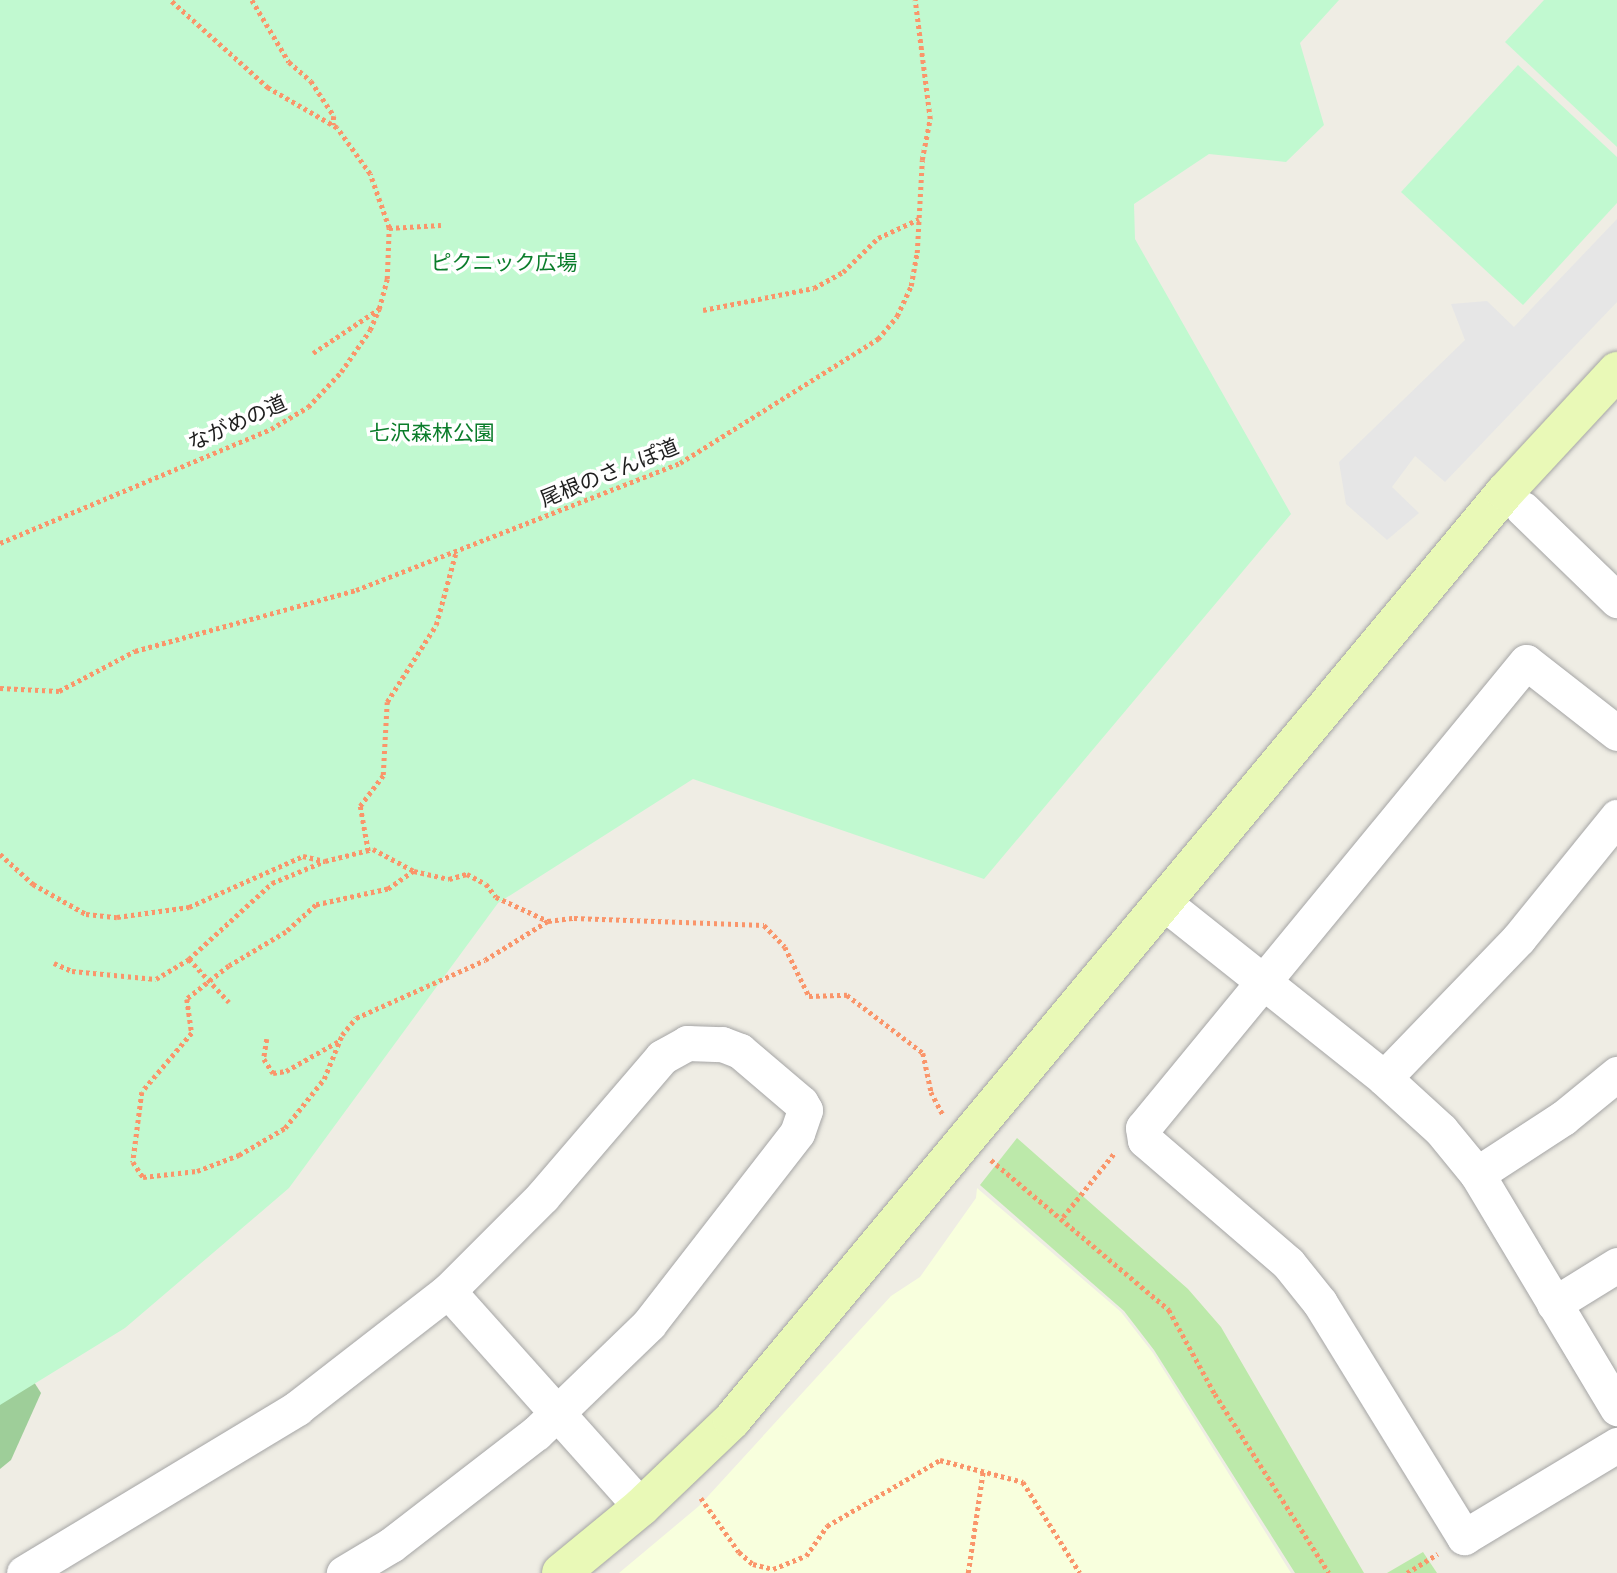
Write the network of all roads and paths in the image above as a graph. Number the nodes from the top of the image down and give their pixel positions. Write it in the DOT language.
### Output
graph roads {
  1 [pos="170,0"];
  2 [pos="252,0"];
  3 [pos="915,0"];
  4 [pos="332,125"];
  5 [pos="919,219"];
  6 [pos="441,225"];
  7 [pos="389,228"];
  8 [pos="379,309"];
  9 [pos="703,310"];
  10 [pos="313,353"];
  11 [pos="1617,371"];
  12 [pos="1523,509"];
  13 [pos="0,543"];
  14 [pos="456,551"];
  15 [pos="1617,600"];
  16 [pos="0,688"];
  17 [pos="1617,733"];
  18 [pos="1617,817"];
  19 [pos="368,851"];
  20 [pos="0,854"];
  21 [pos="325,861"];
  22 [pos="414,871"];
  23 [pos="1163,902"];
  24 [pos="548,921"];
  25 [pos="189,959"];
  26 [pos="54,963"];
  27 [pos="211,979"];
  28 [pos="1261,980"];
  29 [pos="229,1002"];
  30 [pos="267,1039"];
  31 [pos="340,1040"];
  32 [pos="1617,1074"];
  33 [pos="1384,1078"];
  34 [pos="939,1111"];
  35 [pos="1143,1133"];
  36 [pos="985,1155"];
  37 [pos="1477,1174"];
  38 [pos="1063,1217"];
  39 [pos="1617,1265"];
  40 [pos="448,1291"];
  41 [pos="1554,1304"];
  42 [pos="1617,1408"];
  43 [pos="560,1412"];
  44 [pos="1617,1445"];
  45 [pos="983,1471"];
  46 [pos="696,1492"];
  47 [pos="641,1507"];
  48 [pos="39,1569"];
  49 [pos="344,1573"];
  50 [pos="561,1573"];
  51 [pos="968,1573"];
  52 [pos="1080,1573"];
  53 [pos="1329,1573"];
  1 -- 4 [label="path, ながめの道"];
  2 -- 4 [label="path"];
  3 -- 5 [label="path, 尾根のさんぽ道"];
  4 -- 7 [label="path, ながめの道"];
  5 -- 9 [label="path"];
  5 -- 14 [label="path, 尾根のさんぽ道"];
  6 -- 7 [label="path"];
  7 -- 8 [label="path, ながめの道"];
  8 -- 10 [label="path"];
  8 -- 13 [label="path, ながめの道"];
  11 -- 23 [label="street"];
  12 -- 15 [label="street"];
  14 -- 16 [label="path, 尾根のさんぽ道"];
  14 -- 19 [label="path"];
  17 -- 28 [label="street"];
  18 -- 33 [label="street"];
  19 -- 21 [label="path"];
  19 -- 22 [label="path"];
  20 -- 21 [label="path"];
  21 -- 25 [label="path"];
  22 -- 24 [label="path"];
  22 -- 27 [label="path"];
  23 -- 28 [label="street"];
  23 -- 47 [label="street"];
  24 -- 31 [label="path"];
  24 -- 34 [label="path"];
  25 -- 26 [label="path"];
  25 -- 27 [label="path"];
  27 -- 29 [label="path"];
  27 -- 31 [label="path"];
  28 -- 33 [label="street"];
  28 -- 35 [label="street"];
  30 -- 31 [label="path"];
  32 -- 37 [label="street"];
  33 -- 37 [label="street"];
  35 -- 38 [label="path"];
  35 -- 44 [label="street"];
  36 -- 38 [label="path"];
  37 -- 41 [label="street"];
  38 -- 53 [label="path"];
  39 -- 41 [label="street"];
  40 -- 43 [label="street"];
  40 -- 43 [label="street"];
  40 -- 48 [label="street"];
  41 -- 42 [label="street"];
  43 -- 47 [label="street"];
  43 -- 49 [label="street"];
  45 -- 46 [label="path"];
  45 -- 51 [label="path"];
  45 -- 52 [label="path"];
  47 -- 50 [label="street"];
}
